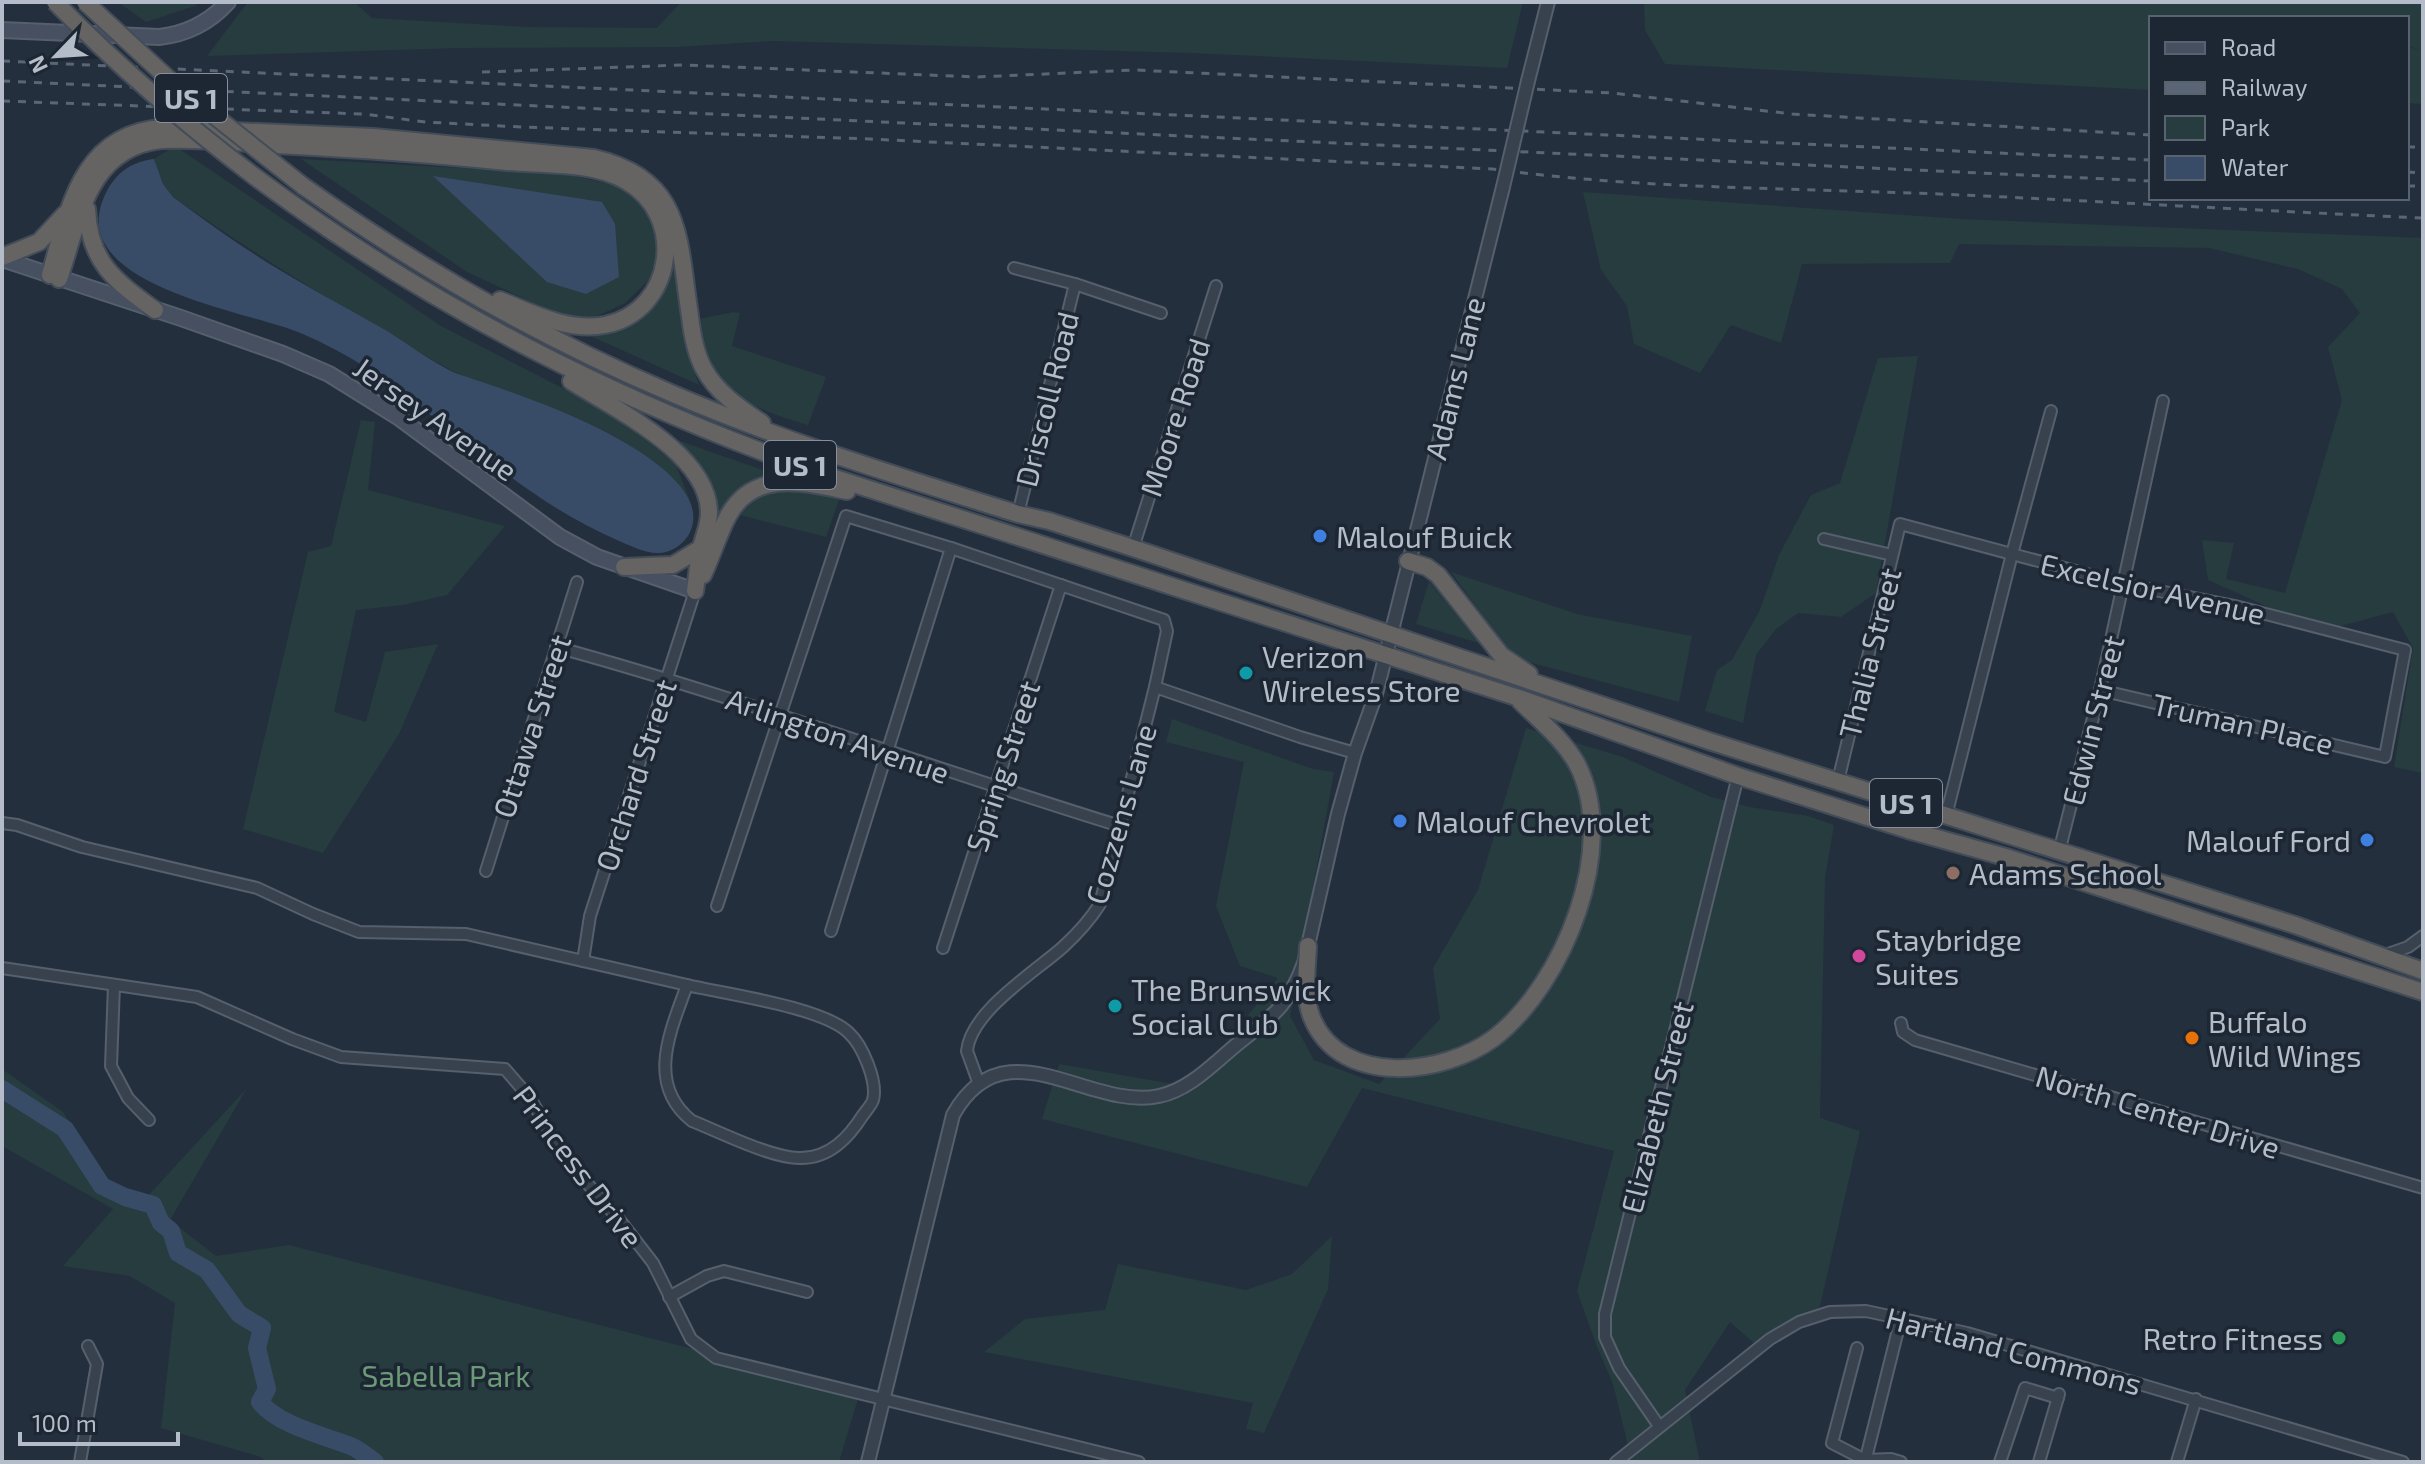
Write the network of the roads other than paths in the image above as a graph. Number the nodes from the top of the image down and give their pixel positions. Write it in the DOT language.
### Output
graph roads {
  1 [pos="55,2"];
  2 [pos="85,2"];
  3 [pos="228,2"];
  4 [pos="1548,2"];
  5 [pos="2,30"];
  6 [pos="80,201"];
  7 [pos="2,258"];
  8 [pos="1014,268"];
  9 [pos="436,273"];
  10 [pos="54,277"];
  11 [pos="1075,284"];
  12 [pos="1216,286"];
  13 [pos="155,310"];
  14 [pos="1161,313"];
  15 [pos="520,346"];
  16 [pos="2163,401"];
  17 [pos="2051,411"];
  18 [pos="779,436"];
  19 [pos="937,511"];
  20 [pos="1018,514"];
  21 [pos="1900,524"];
  22 [pos="1824,539"];
  23 [pos="701,548"];
  24 [pos="951,548"];
  25 [pos="1133,548"];
  26 [pos="2012,554"];
  27 [pos="1892,555"];
  28 [pos="1408,561"];
  29 [pos="624,567"];
  30 [pos="577,582"];
  31 [pos="2124,584"];
  32 [pos="1061,585"];
  33 [pos="695,591"];
  34 [pos="1389,636"];
  35 [pos="556,647"];
  36 [pos="1384,656"];
  37 [pos="667,677"];
  38 [pos="1155,687"];
  39 [pos="1555,689"];
  40 [pos="2100,690"];
  41 [pos="1516,697"];
  42 [pos="780,715"];
  43 [pos="887,751"];
  44 [pos="1355,753"];
  45 [pos="2385,757"];
  46 [pos="1738,776"];
  47 [pos="1838,781"];
  48 [pos="996,788"];
  49 [pos="1946,816"];
  50 [pos="2,823"];
  51 [pos="1120,826"];
  52 [pos="2059,852"];
  53 [pos="486,871"];
  54 [pos="717,906"];
  55 [pos="831,931"];
  56 [pos="2423,936"];
  57 [pos="1308,946"];
  58 [pos="943,948"];
  59 [pos="2380,957"];
  60 [pos="583,961"];
  61 [pos="2,968"];
  62 [pos="2423,971"];
  63 [pos="114,985"];
  64 [pos="687,985"];
  65 [pos="2418,992"];
  66 [pos="1901,1023"];
  67 [pos="979,1084"];
  68 [pos="149,1120"];
  69 [pos="2423,1188"];
  70 [pos="807,1292"];
  71 [pos="669,1297"];
  72 [pos="1901,1318"];
  73 [pos="88,1346"];
  74 [pos="1857,1348"];
  75 [pos="883,1398"];
  76 [pos="2196,1399"];
  77 [pos="1659,1426"];
  78 [pos="83,1461"];
  79 [pos="1865,1461"];
  80 [pos="868,1462"];
  81 [pos="1139,1462"];
  82 [pos="1616,1462"];
  83 [pos="1901,1462"];
  84 [pos="2000,1462"];
  85 [pos="2039,1462"];
  86 [pos="2177,1462"];
  87 [pos="2403,1462"];
  1 -- 15 [label="highway, US 1, bridge"];
  2 -- 9 [label="highway, US 1, bridge"];
  3 -- 5 [label="main road"];
  4 -- 28 [label="street, Adams Lane, bridge"];
  6 -- 7 [label="highway"];
  6 -- 9 [label="highway"];
  6 -- 10 [label="highway"];
  6 -- 13 [label="highway"];
  6 -- 18 [label="highway"];
  7 -- 10 [label="main road, Jersey Avenue"];
  8 -- 11 [label="street"];
  9 -- 18 [label="highway, US 1"];
  10 -- 13 [label="main road, Jersey Avenue"];
  11 -- 14 [label="street"];
  11 -- 20 [label="street, Driscoll Road"];
  12 -- 25 [label="street, Moore Road"];
  13 -- 29 [label="main road, Jersey Avenue"];
  15 -- 19 [label="highway, US 1"];
  15 -- 23 [label="highway"];
  16 -- 31 [label="street, Edwin Street"];
  17 -- 26 [label="street"];
  18 -- 20 [label="highway, US 1"];
  19 -- 33 [label="highway"];
  19 -- 36 [label="highway, US 1"];
  20 -- 25 [label="highway, US 1"];
  21 -- 26 [label="street, Excelsior Avenue"];
  21 -- 27 [label="street, Thalia Street"];
  22 -- 27 [label="street"];
  23 -- 29 [label="highway"];
  23 -- 33 [label="highway"];
  24 -- 32 [label="street, Cozzens Lane"];
  24 -- 42 [label="street, Cozzens Lane"];
  24 -- 43 [label="street"];
  25 -- 34 [label="highway, US 1"];
  26 -- 31 [label="street, Excelsior Avenue"];
  26 -- 49 [label="street"];
  27 -- 47 [label="street, Thalia Street"];
  28 -- 34 [label="street, Adams Lane"];
  28 -- 39 [label="highway"];
  29 -- 33 [label="main road, Jersey Avenue"];
  30 -- 35 [label="street, Ottawa Street"];
  31 -- 40 [label="street, Edwin Street"];
  31 -- 45 [label="street, Excelsior Avenue"];
  32 -- 38 [label="street, Cozzens Lane"];
  32 -- 48 [label="street, Spring Street"];
  33 -- 37 [label="street, Orchard Street"];
  34 -- 36 [label="street, Adams Lane"];
  34 -- 39 [label="highway, US 1"];
  35 -- 37 [label="street, Arlington Avenue"];
  35 -- 53 [label="street, Ottawa Street"];
  36 -- 41 [label="highway, US 1"];
  36 -- 44 [label="street, Adams Lane"];
  37 -- 42 [label="street, Arlington Avenue"];
  37 -- 60 [label="street, Orchard Street"];
  38 -- 44 [label="street"];
  38 -- 51 [label="street, Cozzens Lane"];
  39 -- 47 [label="highway, US 1"];
  40 -- 45 [label="street, Truman Place"];
  40 -- 52 [label="street, Edwin Street"];
  41 -- 46 [label="highway, US 1"];
  41 -- 57 [label="highway"];
  42 -- 43 [label="street, Arlington Avenue"];
  42 -- 54 [label="street"];
  43 -- 48 [label="street, Arlington Avenue"];
  43 -- 55 [label="street"];
  44 -- 57 [label="street, Adams Lane"];
  46 -- 65 [label="highway, US 1"];
  46 -- 77 [label="street, Elizabeth Street"];
  47 -- 49 [label="highway, US 1"];
  48 -- 51 [label="street, Arlington Avenue"];
  48 -- 58 [label="street, Spring Street"];
  49 -- 52 [label="highway, US 1"];
  50 -- 60 [label="street"];
  51 -- 67 [label="street, Cozzens Lane"];
  52 -- 59 [label="highway, US 1"];
  56 -- 59 [label="street"];
  57 -- 67 [label="street, Adams Lane"];
  59 -- 62 [label="highway, US 1"];
  60 -- 64 [label="street"];
  61 -- 63 [label="street, Princess Drive"];
  63 -- 68 [label="street"];
  63 -- 71 [label="street, Princess Drive"];
  64 -- 64 [label="street"];
  66 -- 69 [label="street, North Center Drive"];
  67 -- 75 [label="street"];
  70 -- 71 [label="street"];
  71 -- 75 [label="street"];
  72 -- 76 [label="street, Hartland Commons"];
  72 -- 77 [label="street, Hartland Commons"];
  72 -- 79 [label="street"];
  73 -- 78 [label="street"];
  74 -- 79 [label="street"];
  75 -- 80 [label="street"];
  75 -- 81 [label="street"];
  76 -- 86 [label="street"];
  76 -- 87 [label="street, Hartland Commons"];
  77 -- 82 [label="street, Hartland Commons"];
  79 -- 83 [label="street"];
  84 -- 85 [label="street"];
}
